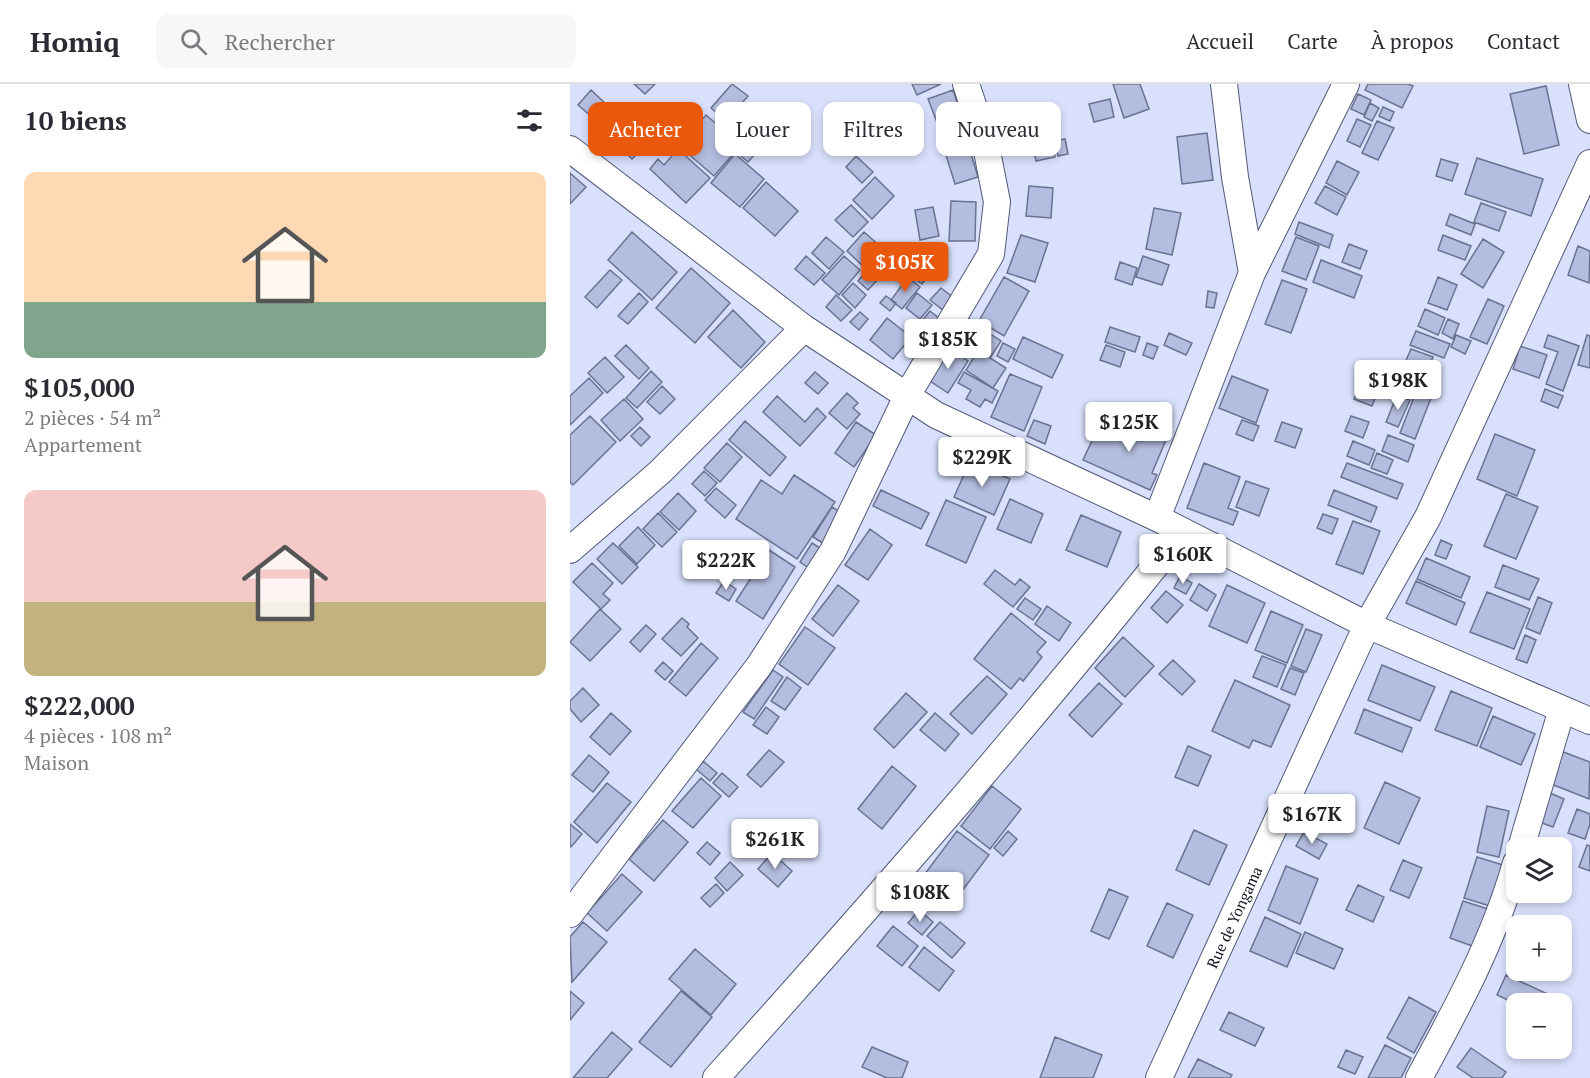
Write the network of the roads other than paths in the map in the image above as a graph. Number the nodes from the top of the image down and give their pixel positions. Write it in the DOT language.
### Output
graph roads {
  1 [pos="966,84"];
  2 [pos="1224,84"];
  3 [pos="1346,84"];
  4 [pos="1582,84"];
  5 [pos="1590,120"];
  6 [pos="570,149"];
  7 [pos="1590,163"];
  8 [pos="1252,273"];
  9 [pos="804,328"];
  10 [pos="908,394"];
  11 [pos="1157,518"];
  12 [pos="1183,531"];
  13 [pos="570,550"];
  14 [pos="1367,624"];
  15 [pos="1562,709"];
  16 [pos="1590,721"];
  17 [pos="1524,837"];
  18 [pos="1506,899"];
  19 [pos="570,914"];
  20 [pos="716,1078"];
  21 [pos="1159,1078"];
  22 [pos="1419,1078"];
  1 -- 10 [label="street"];
  2 -- 8 [label="street"];
  3 -- 8 [label="street"];
  4 -- 5 [label="street"];
  6 -- 9 [label="street"];
  7 -- 14 [label="street, Rue de Yongama"];
  8 -- 11 [label="street"];
  9 -- 10 [label="street"];
  9 -- 13 [label="street"];
  10 -- 11 [label="street"];
  10 -- 19 [label="street"];
  11 -- 12 [label="street"];
  12 -- 14 [label="street"];
  12 -- 20 [label="street"];
  14 -- 15 [label="street"];
  14 -- 21 [label="street, Rue de Yongama"];
  15 -- 16 [label="street"];
  15 -- 17 [label="street"];
  18 -- 22 [label="street"];
}
